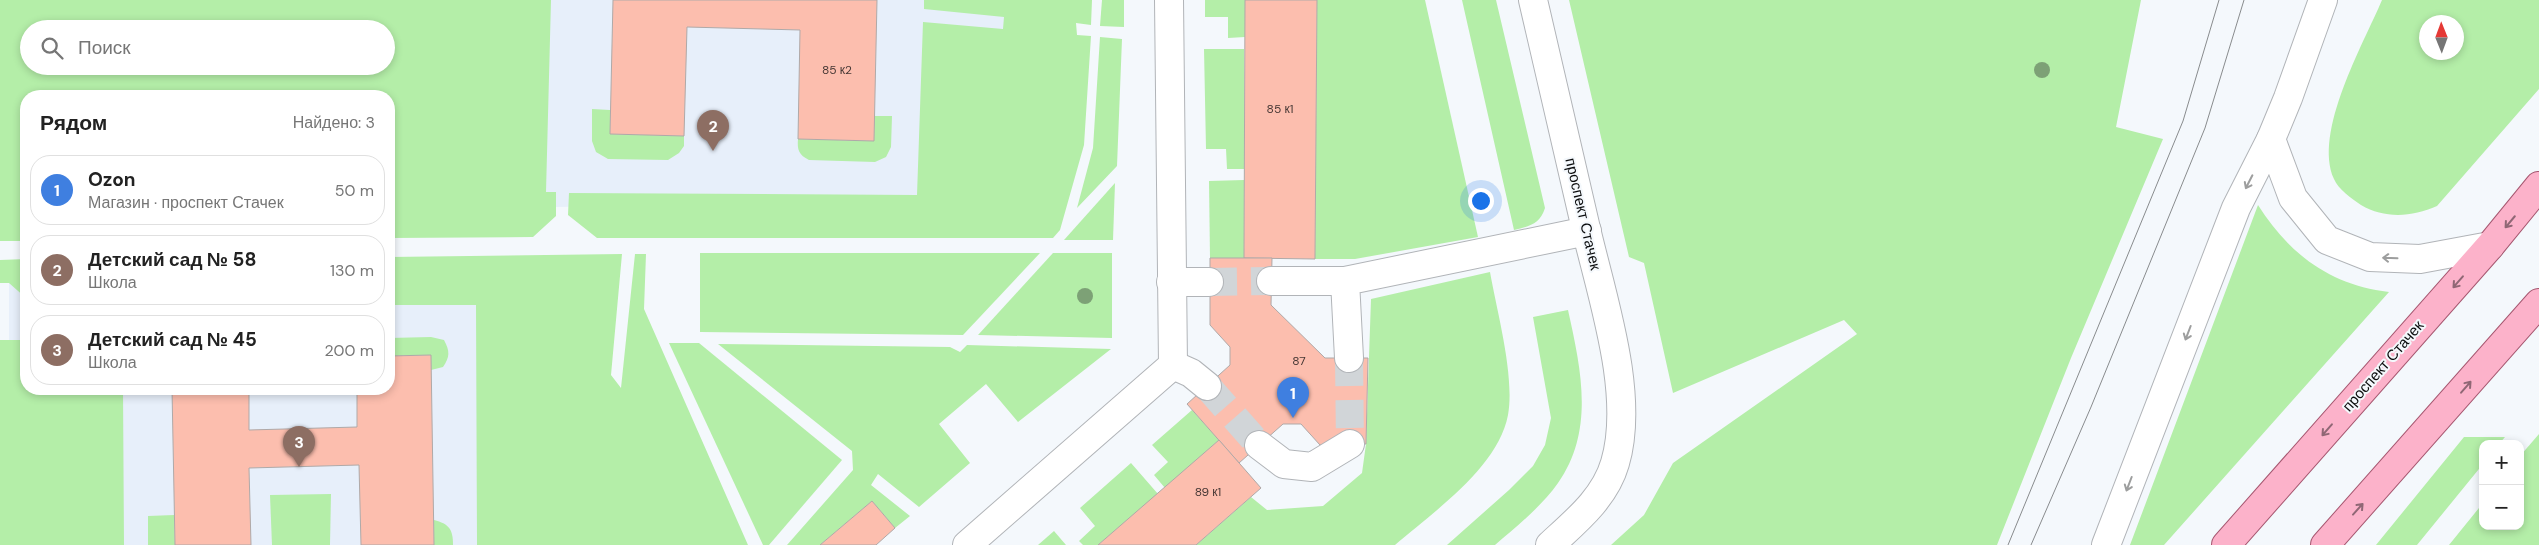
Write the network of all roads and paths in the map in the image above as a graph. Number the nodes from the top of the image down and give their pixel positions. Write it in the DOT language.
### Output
graph roads {
  1 [pos="1169,0"];
  2 [pos="1533,0"];
  3 [pos="2323,0"];
  4 [pos="2271,139"];
  5 [pos="2534,192"];
  6 [pos="1587,231"];
  7 [pos="2490,246"];
  8 [pos="1345,280"];
  9 [pos="1271,281"];
  10 [pos="1171,282"];
  11 [pos="1209,282"];
  12 [pos="2539,303"];
  13 [pos="1349,358"];
  14 [pos="1173,365"];
  15 [pos="1207,386"];
  16 [pos="1350,444"];
  17 [pos="1259,445"];
  18 [pos="966,545"];
  19 [pos="1550,545"];
  20 [pos="2106,545"];
  21 [pos="2226,545"];
  22 [pos="2325,545"];
  1 -- 10 [label="street"];
  2 -- 6 [label="street, проспект Стачек"];
  3 -- 4 [label="street"];
  7 -- 4 [label="street, one-way"];
  4 -- 20 [label="street, one-way"];
  5 -- 7 [label="main road, проспект Стачек, one-way"];
  6 -- 8 [label="street"];
  6 -- 19 [label="street, проспект Стачек"];
  7 -- 21 [label="main road, проспект Стачек, one-way"];
  8 -- 9 [label="street"];
  8 -- 13 [label="street"];
  10 -- 11 [label="street"];
  10 -- 14 [label="street"];
  22 -- 12 [label="main road, one-way"];
  14 -- 15 [label="street"];
  14 -- 18 [label="street"];
  16 -- 17 [label="street"];
}
